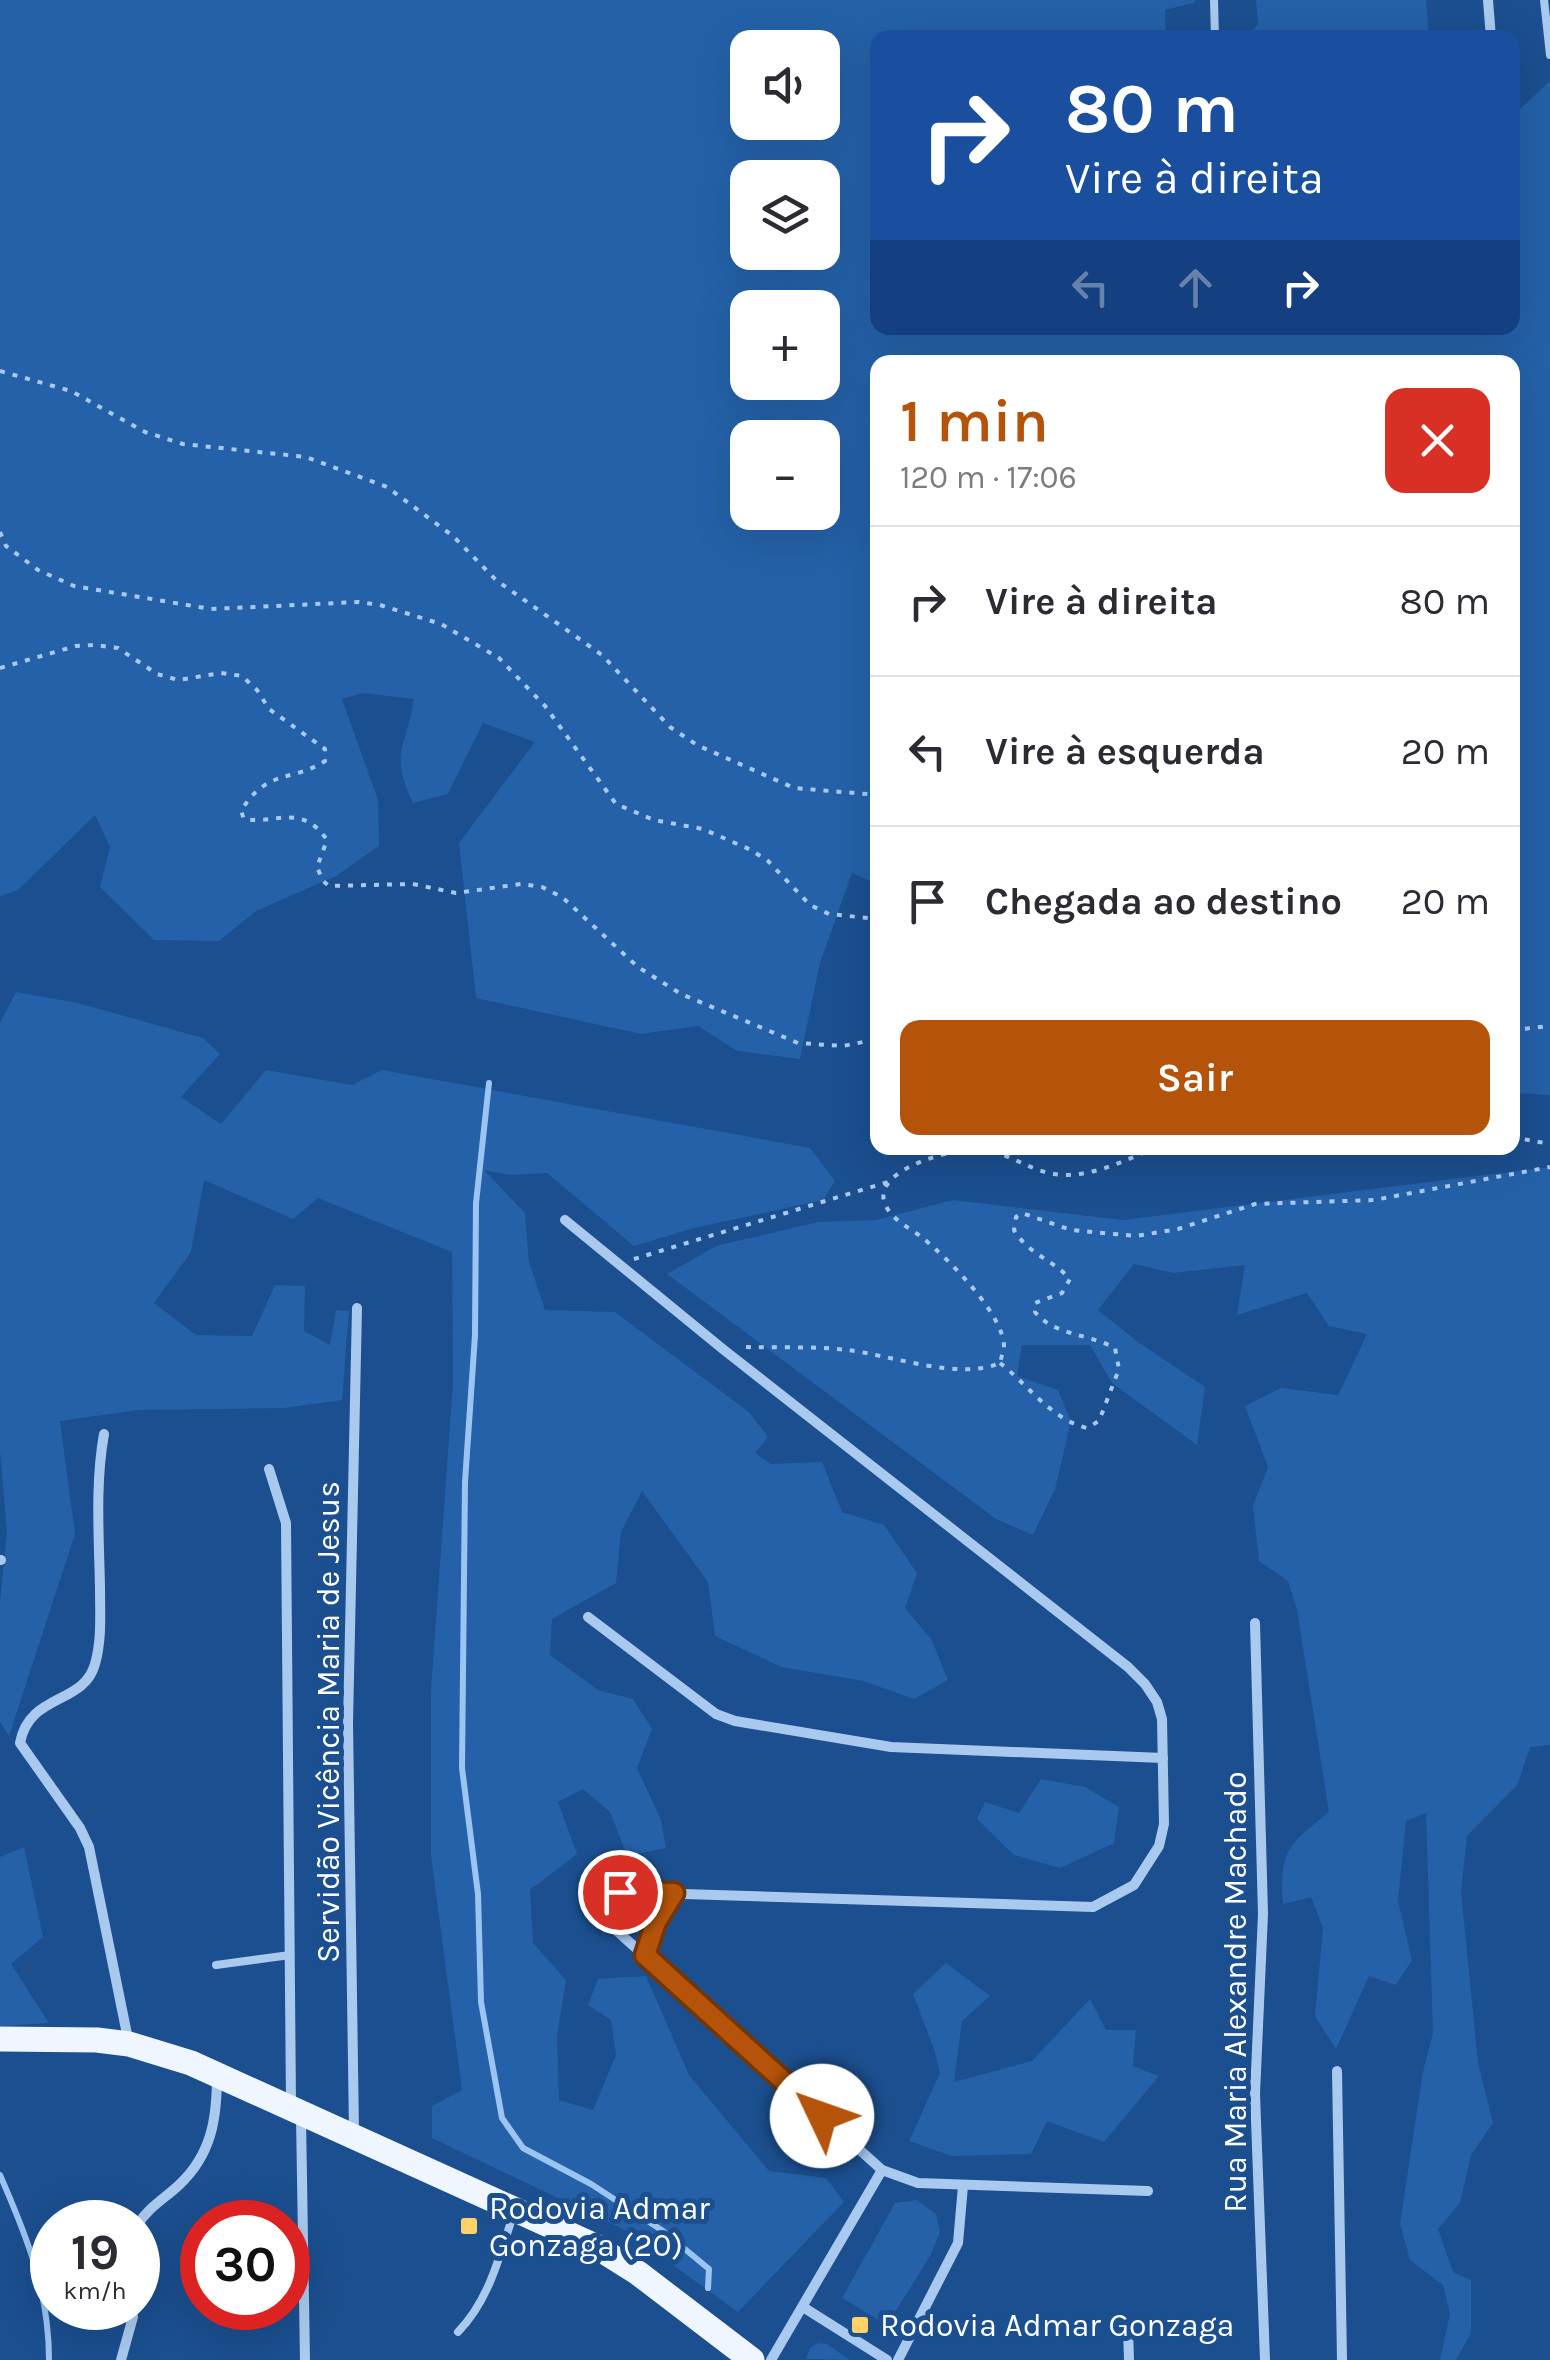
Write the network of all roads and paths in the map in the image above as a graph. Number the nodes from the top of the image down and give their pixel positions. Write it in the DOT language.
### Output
graph roads {
  1 [pos="1214,0"];
  2 [pos="1488,0"];
  3 [pos="1544,0"];
  4 [pos="1215,30"];
  5 [pos="1491,30"];
  6 [pos="1550,54"];
  7 [pos="0,371"];
  8 [pos="0,532"];
  9 [pos="0,668"];
  10 [pos="870,793"];
  11 [pos="870,918"];
  12 [pos="1550,1026"];
  13 [pos="1520,1029"];
  14 [pos="870,1041"];
  15 [pos="1520,1138"];
  16 [pos="1550,1144"];
  17 [pos="946,1155"];
  18 [pos="999,1155"];
  19 [pos="1136,1155"];
  20 [pos="1550,1167"];
  21 [pos="888,1182"];
  22 [pos="565,1220"];
  23 [pos="617,1264"];
  24 [pos="358,1308"];
  25 [pos="724,1350"];
  26 [pos="1000,1363"];
  27 [pos="104,1434"];
  28 [pos="269,1469"];
  29 [pos="588,1617"];
  30 [pos="1255,1623"];
  31 [pos="1163,1758"];
  32 [pos="674,1893"];
  33 [pos="290,1955"];
  34 [pos="645,1955"];
  35 [pos="216,1965"];
  36 [pos="0,2039"];
  37 [pos="129,2044"];
  38 [pos="1336,2071"];
  39 [pos="217,2074"];
  40 [pos="296,2110"];
  41 [pos="354,2136"];
  42 [pos="882,2170"];
  43 [pos="964,2186"];
  44 [pos="1148,2191"];
  45 [pos="160,2200"];
  46 [pos="515,2209"];
  47 [pos="802,2307"];
  48 [pos="1128,2327"];
  49 [pos="130,2330"];
  50 [pos="458,2332"];
  51 [pos="122,2360"];
  52 [pos="306,2360"];
  53 [pos="752,2360"];
  54 [pos="771,2360"];
  55 [pos="888,2360"];
  56 [pos="898,2360"];
  57 [pos="1129,2360"];
  58 [pos="1266,2360"];
  59 [pos="1342,2360"];
  1 -- 4 [label="lane"];
  2 -- 5 [label="street"];
  3 -- 6 [label="lane"];
  7 -- 10 [label="path"];
  8 -- 11 [label="path"];
  9 -- 14 [label="path"];
  12 -- 13 [label="path"];
  15 -- 16 [label="path"];
  17 -- 21 [label="path"];
  18 -- 19 [label="path"];
  20 -- 26 [label="path"];
  21 -- 23 [label="path"];
  21 -- 26 [label="path"];
  22 -- 23 [label="street"];
  23 -- 25 [label="street"];
  24 -- 41 [label="street, Servidão Vicência Maria de Jesus"];
  25 -- 26 [label="path"];
  25 -- 31 [label="street"];
  27 -- 37 [label="street"];
  28 -- 33 [label="street"];
  29 -- 31 [label="street"];
  30 -- 58 [label="street, Rua Maria Alexandre Machado"];
  31 -- 32 [label="street"];
  32 -- 34 [label="street"];
  32 -- 34 [label="street"];
  33 -- 35 [label="lane"];
  33 -- 40 [label="street"];
  34 -- 42 [label="street"];
  36 -- 37 [label="main road"];
  37 -- 39 [label="main road"];
  38 -- 59 [label="street"];
  39 -- 40 [label="main road"];
  39 -- 45 [label="street"];
  40 -- 41 [label="main road"];
  40 -- 52 [label="street"];
  41 -- 46 [label="main road"];
  42 -- 43 [label="street"];
  42 -- 47 [label="street"];
  43 -- 44 [label="street"];
  43 -- 56 [label="street"];
  46 -- 50 [label="lane"];
  46 -- 53 [label="main road"];
  47 -- 54 [label="street"];
  47 -- 55 [label="street"];
  48 -- 57 [label="street"];
  49 -- 51 [label="street"];
}
